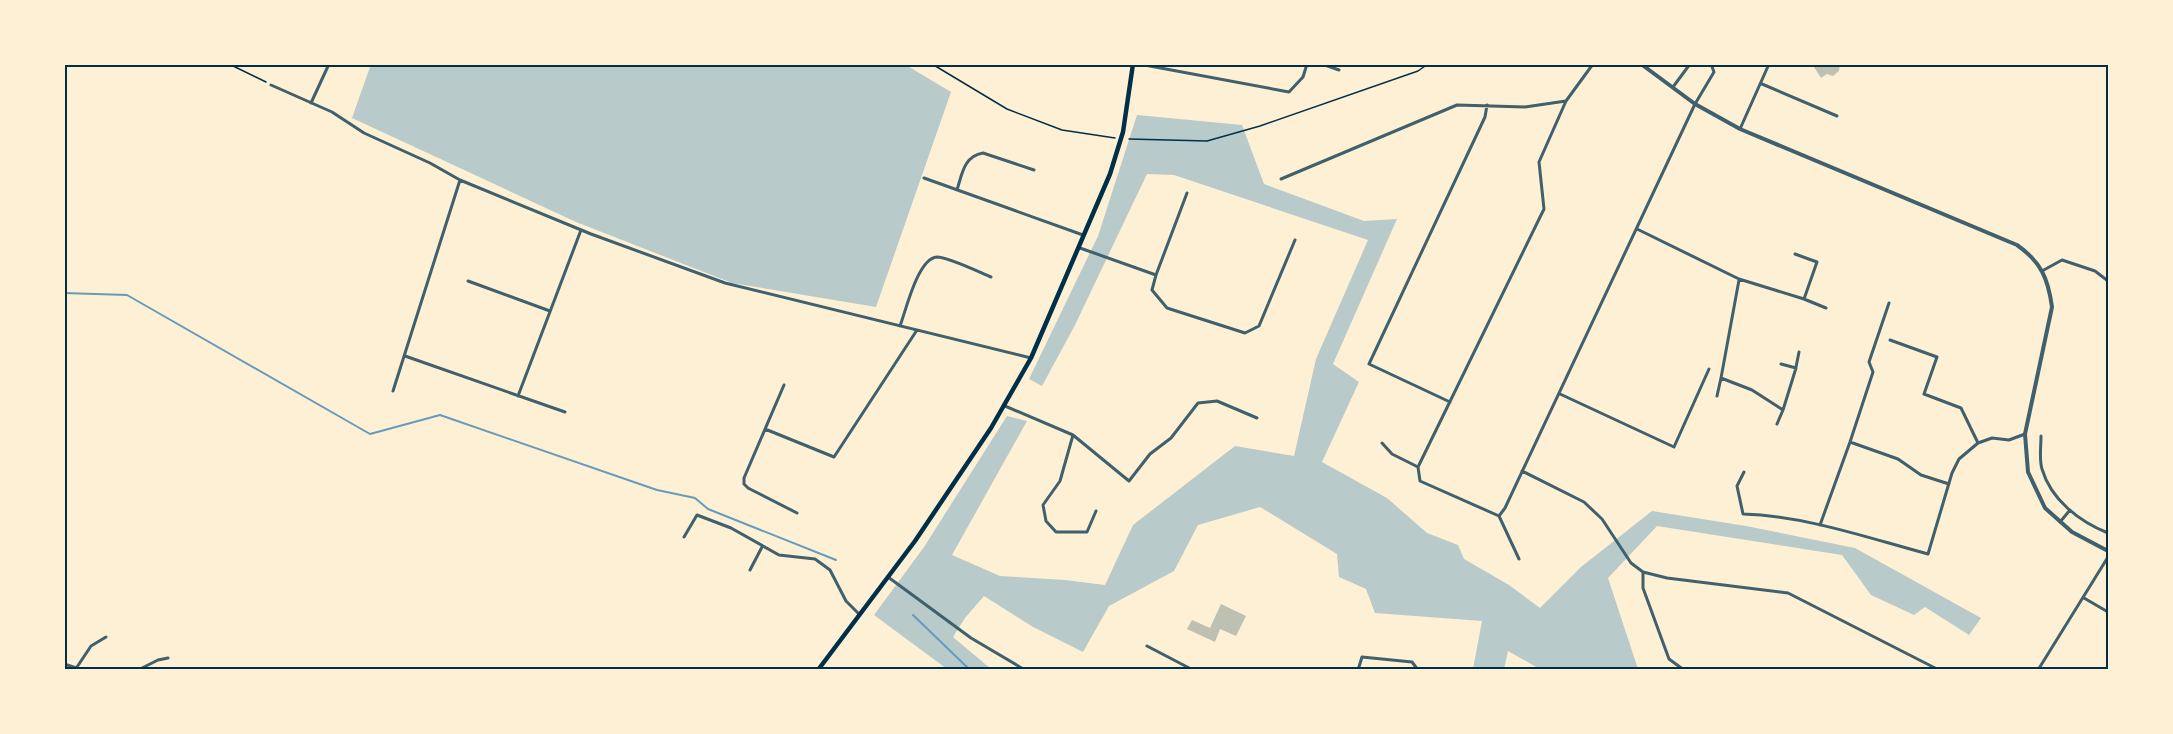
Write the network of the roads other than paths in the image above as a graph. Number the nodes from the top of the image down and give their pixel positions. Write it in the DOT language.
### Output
graph roads {
  1 [pos="329,64"];
  2 [pos="1133,64"];
  3 [pos="1139,64"];
  4 [pos="1307,64"];
  5 [pos="1322,64"];
  6 [pos="1593,64"];
  7 [pos="1641,64"];
  8 [pos="1690,64"];
  9 [pos="1711,64"];
  10 [pos="1769,64"];
  11 [pos="1339,70"];
  12 [pos="1762,84"];
  13 [pos="271,85"];
  14 [pos="1672,88"];
  15 [pos="1566,101"];
  16 [pos="311,103"];
  17 [pos="1695,104"];
  18 [pos="1487,105"];
  19 [pos="1838,116"];
  20 [pos="1740,129"];
  21 [pos="1034,170"];
  22 [pos="924,178"];
  23 [pos="1281,179"];
  24 [pos="460,180"];
  25 [pos="957,190"];
  26 [pos="1187,193"];
  27 [pos="581,230"];
  28 [pos="1637,230"];
  29 [pos="1085,236"];
  30 [pos="1294,240"];
  31 [pos="1080,248"];
  32 [pos="1795,254"];
  33 [pos="2042,271"];
  34 [pos="1156,275"];
  35 [pos="991,277"];
  36 [pos="1739,279"];
  37 [pos="2109,281"];
  38 [pos="468,282"];
  39 [pos="1804,298"];
  40 [pos="1889,303"];
  41 [pos="1826,308"];
  42 [pos="550,311"];
  43 [pos="900,326"];
  44 [pos="917,330"];
  45 [pos="1890,340"];
  46 [pos="1799,352"];
  47 [pos="405,356"];
  48 [pos="1031,358"];
  49 [pos="1781,364"];
  50 [pos="1796,368"];
  51 [pos="1709,369"];
  52 [pos="1721,378"];
  53 [pos="784,384"];
  54 [pos="393,391"];
  55 [pos="1560,393"];
  56 [pos="518,396"];
  57 [pos="1717,396"];
  58 [pos="1450,402"];
  59 [pos="1005,406"];
  60 [pos="1783,410"];
  61 [pos="565,412"];
  62 [pos="1257,418"];
  63 [pos="1778,424"];
  64 [pos="765,429"];
  65 [pos="2025,434"];
  66 [pos="1073,435"];
  67 [pos="2041,436"];
  68 [pos="1850,442"];
  69 [pos="1382,443"];
  70 [pos="1978,443"];
  71 [pos="1418,467"];
  72 [pos="1522,471"];
  73 [pos="1744,472"];
  74 [pos="1949,484"];
  75 [pos="2070,510"];
  76 [pos="1096,511"];
  77 [pos="797,513"];
  78 [pos="1499,516"];
  79 [pos="2060,522"];
  80 [pos="1819,526"];
  81 [pos="2109,533"];
  82 [pos="684,537"];
  83 [pos="762,547"];
  84 [pos="2109,551"];
  85 [pos="2109,557"];
  86 [pos="1519,559"];
  87 [pos="750,570"];
  88 [pos="1643,572"];
  89 [pos="888,577"];
  90 [pos="2084,597"];
  91 [pos="2109,612"];
  92 [pos="859,614"];
  93 [pos="106,637"];
  94 [pos="1147,646"];
  95 [pos="168,658"];
  96 [pos="64,664"];
  97 [pos="77,667"];
  98 [pos="83,669"];
  99 [pos="138,669"];
  100 [pos="818,669"];
  101 [pos="1025,669"];
  102 [pos="1193,669"];
  103 [pos="1358,669"];
  104 [pos="1418,669"];
  105 [pos="1684,669"];
  106 [pos="1939,669"];
  107 [pos="2038,669"];
  1 -- 16 [label="street"];
  2 -- 29 [label="main road"];
  3 -- 4 [label="street"];
  5 -- 11 [label="street"];
  6 -- 15 [label="street"];
  7 -- 14 [label="street"];
  8 -- 14 [label="street"];
  9 -- 17 [label="street"];
  10 -- 12 [label="street"];
  12 -- 19 [label="street"];
  12 -- 20 [label="street"];
  13 -- 16 [label="street"];
  14 -- 17 [label="street"];
  15 -- 18 [label="street"];
  15 -- 58 [label="street"];
  16 -- 24 [label="street"];
  17 -- 20 [label="street"];
  17 -- 28 [label="street"];
  18 -- 23 [label="street"];
  18 -- 58 [label="street"];
  20 -- 33 [label="street"];
  21 -- 25 [label="street"];
  22 -- 25 [label="street"];
  24 -- 27 [label="street"];
  24 -- 47 [label="street"];
  25 -- 29 [label="street"];
  26 -- 34 [label="street"];
  27 -- 42 [label="street"];
  27 -- 43 [label="street"];
  28 -- 36 [label="street"];
  28 -- 55 [label="street"];
  29 -- 31 [label="main road"];
  30 -- 34 [label="street"];
  31 -- 34 [label="street"];
  31 -- 48 [label="main road"];
  32 -- 39 [label="street"];
  33 -- 37 [label="street"];
  33 -- 65 [label="street"];
  35 -- 43 [label="street"];
  36 -- 39 [label="street"];
  36 -- 52 [label="street"];
  38 -- 42 [label="street"];
  39 -- 41 [label="street"];
  40 -- 68 [label="street"];
  42 -- 56 [label="street"];
  43 -- 44 [label="street"];
  44 -- 48 [label="street"];
  44 -- 64 [label="street"];
  45 -- 70 [label="street"];
  46 -- 50 [label="street"];
  47 -- 54 [label="street"];
  47 -- 56 [label="street"];
  48 -- 59 [label="main road"];
  49 -- 50 [label="street"];
  50 -- 60 [label="street"];
  51 -- 55 [label="street"];
  52 -- 57 [label="street"];
  52 -- 60 [label="street"];
  53 -- 64 [label="street"];
  55 -- 72 [label="street"];
  56 -- 61 [label="street"];
  58 -- 71 [label="street"];
  59 -- 66 [label="street"];
  59 -- 89 [label="main road"];
  60 -- 63 [label="street"];
  62 -- 66 [label="street"];
  64 -- 77 [label="street"];
  65 -- 70 [label="street"];
  65 -- 79 [label="street"];
  66 -- 76 [label="street"];
  67 -- 75 [label="street"];
  68 -- 74 [label="street"];
  68 -- 80 [label="street"];
  69 -- 71 [label="street"];
  70 -- 74 [label="street"];
  71 -- 78 [label="street"];
  72 -- 78 [label="street"];
  72 -- 88 [label="street"];
  73 -- 80 [label="street"];
  74 -- 80 [label="street"];
  75 -- 79 [label="street"];
  75 -- 81 [label="street"];
  78 -- 86 [label="street"];
  79 -- 84 [label="street"];
  82 -- 83 [label="street"];
  83 -- 87 [label="street"];
  83 -- 92 [label="street"];
  85 -- 90 [label="street"];
  88 -- 105 [label="street"];
  88 -- 106 [label="street"];
  89 -- 92 [label="main road"];
  89 -- 101 [label="street"];
  90 -- 91 [label="street"];
  90 -- 107 [label="street"];
  92 -- 100 [label="main road"];
  93 -- 97 [label="street"];
  94 -- 102 [label="street"];
  95 -- 99 [label="street"];
  96 -- 97 [label="street"];
  97 -- 98 [label="street"];
  103 -- 104 [label="street"];
}
